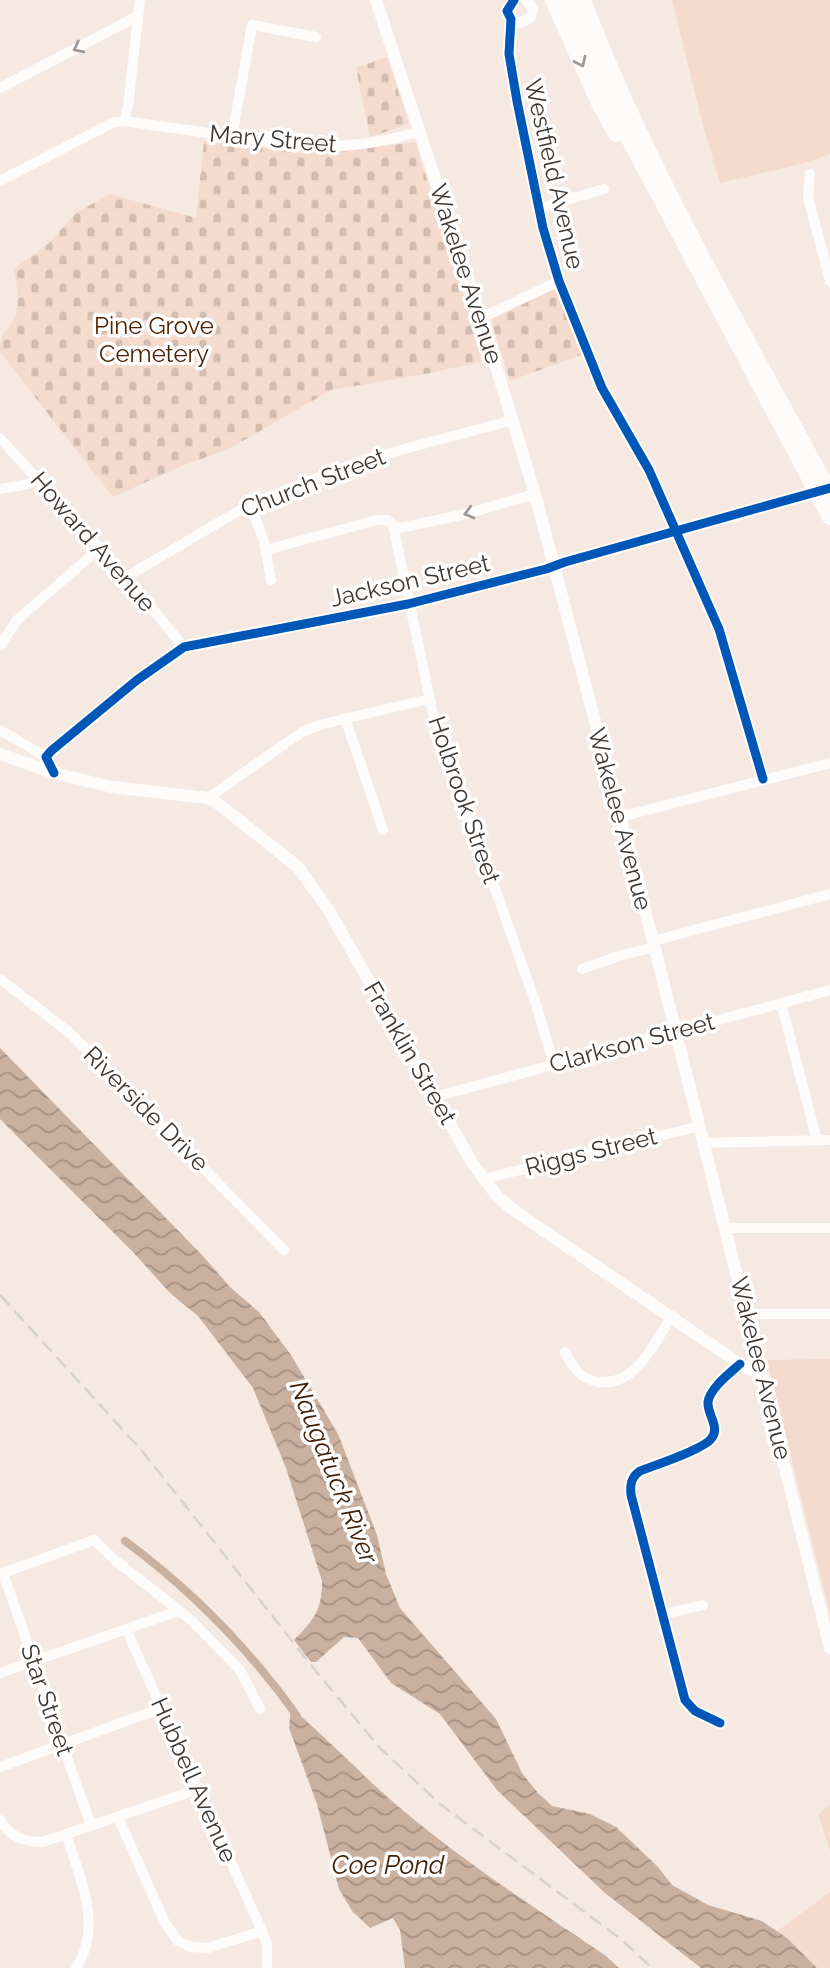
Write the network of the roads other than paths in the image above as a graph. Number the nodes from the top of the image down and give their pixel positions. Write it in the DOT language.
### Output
graph roads {
  1 [pos="140,0"];
  2 [pos="376,0"];
  3 [pos="514,0"];
  4 [pos="526,0"];
  5 [pos="553,0"];
  6 [pos="570,0"];
  7 [pos="583,0"];
  8 [pos="138,16"];
  9 [pos="511,19"];
  10 [pos="316,37"];
  11 [pos="0,88"];
  12 [pos="124,121"];
  13 [pos="420,131"];
  14 [pos="232,137"];
  15 [pos="810,174"];
  16 [pos="0,181"];
  17 [pos="604,189"];
  18 [pos="539,208"];
  19 [pos="669,217"];
  20 [pos="830,281"];
  21 [pos="559,282"];
  22 [pos="481,318"];
  23 [pos="513,420"];
  24 [pos="0,438"];
  25 [pos="814,474"];
  26 [pos="38,479"];
  27 [pos="0,489"];
  28 [pos="535,494"];
  29 [pos="827,494"];
  30 [pos="250,505"];
  31 [pos="830,517"];
  32 [pos="395,529"];
  33 [pos="678,531"];
  34 [pos="100,548"];
  35 [pos="266,550"];
  36 [pos="554,566"];
  37 [pos="126,577"];
  38 [pos="271,580"];
  39 [pos="408,604"];
  40 [pos="0,646"];
  41 [pos="184,647"];
  42 [pos="429,699"];
  43 [pos="345,718"];
  44 [pos="0,730"];
  45 [pos="0,754"];
  46 [pos="46,757"];
  47 [pos="830,763"];
  48 [pos="54,773"];
  49 [pos="763,779"];
  50 [pos="208,798"];
  51 [pos="620,817"];
  52 [pos="383,830"];
  53 [pos="830,894"];
  54 [pos="654,944"];
  55 [pos="582,969"];
  56 [pos="0,979"];
  57 [pos="830,990"];
  58 [pos="780,1003"];
  59 [pos="676,1030"];
  60 [pos="554,1065"];
  61 [pos="434,1097"];
  62 [pos="700,1126"];
  63 [pos="817,1140"];
  64 [pos="830,1140"];
  65 [pos="704,1143"];
  66 [pos="483,1179"];
  67 [pos="726,1228"];
  68 [pos="830,1228"];
  69 [pos="284,1250"];
  70 [pos="747,1314"];
  71 [pos="830,1314"];
  72 [pos="672,1315"];
  73 [pos="565,1352"];
  74 [pos="740,1364"];
  75 [pos="761,1376"];
  76 [pos="1,1574"];
  77 [pos="703,1605"];
  78 [pos="178,1611"];
  79 [pos="664,1614"];
  80 [pos="126,1629"];
  81 [pos="830,1648"];
  82 [pos="33,1661"];
  83 [pos="0,1673"];
  84 [pos="162,1708"];
  85 [pos="260,1709"];
  86 [pos="720,1723"];
  87 [pos="62,1744"];
  88 [pos="0,1767"];
  89 [pos="199,1790"];
  90 [pos="118,1816"];
  91 [pos="0,1820"];
  92 [pos="91,1826"];
  93 [pos="66,1834"];
  94 [pos="262,1931"];
  95 [pos="76,1968"];
  96 [pos="267,1968"];
  1 -- 8 [label="street"];
  2 -- 13 [label="main road, Wakelee Avenue"];
  3 -- 9 [label="street, Westfield Avenue"];
  4 -- 9 [label="street"];
  5 -- 19 [label="highway, one-way"];
  6 -- 19 [label="highway"];
  7 -- 25 [label="highway"];
  8 -- 11 [label="street, one-way"];
  8 -- 12 [label="street"];
  9 -- 18 [label="street, Westfield Avenue"];
  10 -- 14 [label="street"];
  12 -- 14 [label="street, Mary Street"];
  12 -- 16 [label="street"];
  13 -- 14 [label="street, Mary Street"];
  13 -- 22 [label="main road, Wakelee Avenue"];
  15 -- 20 [label="street"];
  17 -- 18 [label="street"];
  18 -- 21 [label="street, Westfield Avenue"];
  19 -- 25 [label="highway"];
  21 -- 22 [label="street"];
  21 -- 33 [label="street, Westfield Avenue"];
  22 -- 23 [label="main road, Wakelee Avenue"];
  23 -- 28 [label="main road, Wakelee Avenue"];
  23 -- 30 [label="street, Church Street"];
  24 -- 26 [label="street, Howard Avenue"];
  25 -- 29 [label="highway"];
  26 -- 27 [label="street"];
  26 -- 34 [label="street, Howard Avenue"];
  28 -- 32 [label="street, one-way"];
  28 -- 36 [label="main road, Wakelee Avenue"];
  29 -- 31 [label="highway"];
  29 -- 33 [label="street, Jackson Street"];
  30 -- 35 [label="street"];
  30 -- 37 [label="street, Church Street"];
  32 -- 35 [label="street"];
  32 -- 39 [label="street, Holbrook Street"];
  33 -- 36 [label="street, Jackson Street"];
  33 -- 49 [label="street, Westfield Avenue"];
  34 -- 37 [label="street, Howard Avenue"];
  34 -- 40 [label="street"];
  35 -- 38 [label="street"];
  36 -- 39 [label="street, Jackson Street"];
  36 -- 51 [label="main road, Wakelee Avenue"];
  37 -- 41 [label="street, Howard Avenue"];
  39 -- 41 [label="street, Jackson Street"];
  39 -- 42 [label="street, Holbrook Street"];
  41 -- 46 [label="street, Jackson Street"];
  42 -- 43 [label="street"];
  42 -- 60 [label="street, Holbrook Street"];
  43 -- 50 [label="street"];
  43 -- 52 [label="street"];
  44 -- 46 [label="street"];
  45 -- 48 [label="main road"];
  46 -- 48 [label="street"];
  47 -- 49 [label="street"];
  48 -- 50 [label="main road"];
  49 -- 51 [label="street"];
  50 -- 61 [label="main road, Franklin Street"];
  51 -- 54 [label="main road, Wakelee Avenue"];
  53 -- 54 [label="street"];
  54 -- 55 [label="street"];
  54 -- 59 [label="main road, Wakelee Avenue"];
  56 -- 69 [label="street, Riverside Drive"];
  57 -- 58 [label="street, Clarkson Street"];
  58 -- 59 [label="street, Clarkson Street"];
  58 -- 63 [label="street"];
  59 -- 60 [label="street, Clarkson Street"];
  59 -- 62 [label="main road, Wakelee Avenue"];
  60 -- 61 [label="street, Clarkson Street"];
  61 -- 66 [label="main road, Franklin Street"];
  62 -- 65 [label="main road, Wakelee Avenue"];
  62 -- 66 [label="street, Riggs Street"];
  63 -- 64 [label="street"];
  63 -- 65 [label="street"];
  65 -- 67 [label="main road, Wakelee Avenue"];
  66 -- 72 [label="main road, Franklin Street"];
  67 -- 68 [label="street"];
  67 -- 70 [label="main road, Wakelee Avenue"];
  70 -- 71 [label="street"];
  70 -- 75 [label="main road, Wakelee Avenue"];
  72 -- 73 [label="street"];
  72 -- 74 [label="main road, Franklin Street"];
  74 -- 75 [label="main road, Franklin Street"];
  74 -- 79 [label="street"];
  75 -- 81 [label="main road, Wakelee Avenue"];
  76 -- 78 [label="street"];
  76 -- 82 [label="street, Star Street"];
  77 -- 79 [label="street"];
  78 -- 80 [label="street"];
  78 -- 85 [label="street"];
  79 -- 86 [label="street"];
  80 -- 82 [label="street"];
  80 -- 84 [label="street, Hubbell Avenue"];
  82 -- 83 [label="street"];
  82 -- 87 [label="street, Star Street"];
  84 -- 87 [label="street"];
  84 -- 89 [label="street, Hubbell Avenue"];
  87 -- 88 [label="street"];
  87 -- 92 [label="street, Star Street"];
  89 -- 90 [label="street"];
  89 -- 94 [label="street, Hubbell Avenue"];
  90 -- 92 [label="street"];
  90 -- 94 [label="street"];
  91 -- 93 [label="street"];
  92 -- 93 [label="street"];
  93 -- 95 [label="street"];
  94 -- 96 [label="street, Hubbell Avenue"];
}
